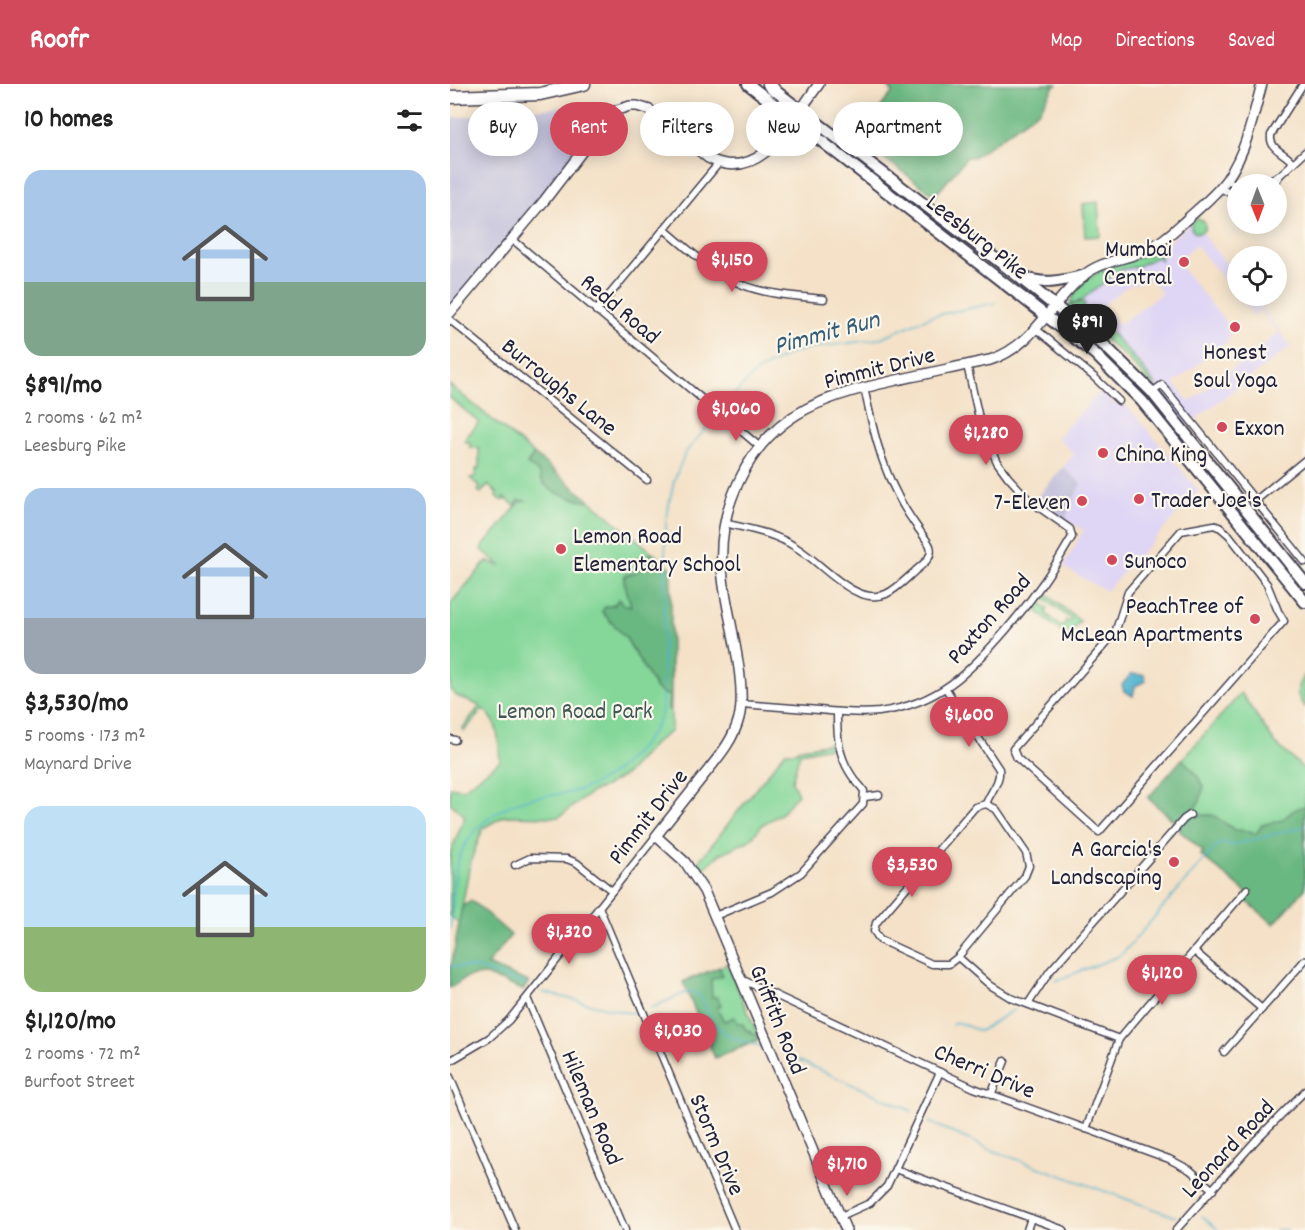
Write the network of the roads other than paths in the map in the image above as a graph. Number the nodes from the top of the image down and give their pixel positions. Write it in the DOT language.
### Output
graph roads {
  1 [pos="584,84"];
  2 [pos="748,84"];
  3 [pos="819,84"];
  4 [pos="1262,84"];
  5 [pos="1303,84"];
  6 [pos="770,86"];
  7 [pos="450,97"];
  8 [pos="776,102"];
  9 [pos="784,102"];
  10 [pos="806,102"];
  11 [pos="821,133"];
  12 [pos="821,135"];
  13 [pos="1305,152"];
  14 [pos="761,156"];
  15 [pos="719,163"];
  16 [pos="1293,163"];
  17 [pos="1281,174"];
  18 [pos="1226,179"];
  19 [pos="1220,188"];
  20 [pos="1227,192"];
  21 [pos="664,229"];
  22 [pos="512,239"];
  23 [pos="1009,269"];
  24 [pos="1083,276"];
  25 [pos="824,299"];
  26 [pos="1055,306"];
  27 [pos="596,311"];
  28 [pos="450,313"];
  29 [pos="1047,316"];
  30 [pos="450,320"];
  31 [pos="1036,329"];
  32 [pos="967,365"];
  33 [pos="864,387"];
  34 [pos="1152,392"];
  35 [pos="1119,401"];
  36 [pos="707,403"];
  37 [pos="727,419"];
  38 [pos="760,447"];
  39 [pos="1305,460"];
  40 [pos="647,480"];
  41 [pos="1255,501"];
  42 [pos="724,523"];
  43 [pos="939,542"];
  44 [pos="930,546"];
  45 [pos="1261,549"];
  46 [pos="1249,559"];
  47 [pos="1305,562"];
  48 [pos="1305,583"];
  49 [pos="1305,602"];
  50 [pos="946,689"];
  51 [pos="741,704"];
  52 [pos="837,712"];
  53 [pos="879,795"];
  54 [pos="865,797"];
  55 [pos="986,804"];
  56 [pos="1191,815"];
  57 [pos="656,836"];
  58 [pos="515,865"];
  59 [pos="1247,889"];
  60 [pos="612,891"];
  61 [pos="599,907"];
  62 [pos="715,916"];
  63 [pos="1194,951"];
  64 [pos="958,957"];
  65 [pos="1305,960"];
  66 [pos="742,980"];
  67 [pos="526,999"];
  68 [pos="1028,1004"];
  69 [pos="1262,1009"];
  70 [pos="1119,1039"];
  71 [pos="1224,1052"];
  72 [pos="450,1061"];
  73 [pos="1005,1061"];
  74 [pos="940,1072"];
  75 [pos="450,1077"];
  76 [pos="1305,1091"];
  77 [pos="991,1095"];
  78 [pos="1086,1129"];
  79 [pos="896,1169"];
  80 [pos="1213,1190"];
  81 [pos="841,1216"];
  82 [pos="1031,1218"];
  83 [pos="515,1230"];
  84 [pos="625,1230"];
  85 [pos="735,1230"];
  86 [pos="846,1230"];
  87 [pos="1027,1230"];
  88 [pos="1064,1230"];
  89 [pos="1176,1230"];
  1 -- 7 [label="highway"];
  2 -- 8 [label="main road, Leesburg Pike"];
  3 -- 10 [label="street"];
  4 -- 18 [label="street, Pimmit Drive"];
  5 -- 16 [label="street"];
  6 -- 9 [label="main road, Leesburg Pike"];
  11 -- 23 [label="main road, Leesburg Pike"];
  12 -- 29 [label="main road, Leesburg Pike"];
  13 -- 16 [label="street"];
  14 -- 15 [label="street"];
  15 -- 21 [label="street"];
  15 -- 22 [label="street"];
  16 -- 17 [label="street"];
  18 -- 19 [label="street, Pimmit Drive"];
  19 -- 20 [label="street"];
  19 -- 24 [label="street, Pimmit Drive"];
  21 -- 25 [label="street"];
  21 -- 27 [label="street"];
  22 -- 27 [label="street, Redd Road"];
  22 -- 28 [label="street"];
  23 -- 24 [label="main road"];
  23 -- 26 [label="main road, Leesburg Pike"];
  24 -- 26 [label="street, Pimmit Drive"];
  26 -- 29 [label="street, Pimmit Drive"];
  26 -- 34 [label="main road, Leesburg Pike"];
  27 -- 36 [label="street, Redd Road"];
  29 -- 31 [label="street, Pimmit Drive"];
  29 -- 45 [label="main road, Leesburg Pike"];
  30 -- 40 [label="street, Burroughs Lane"];
  31 -- 32 [label="street, Pimmit Drive"];
  31 -- 35 [label="street"];
  32 -- 33 [label="street, Pimmit Drive"];
  32 -- 50 [label="street, Paxton Road"];
  33 -- 38 [label="street, Pimmit Drive"];
  33 -- 44 [label="street"];
  34 -- 41 [label="street"];
  34 -- 48 [label="main road, Leesburg Pike"];
  37 -- 38 [label="street"];
  38 -- 42 [label="street, Pimmit Drive"];
  39 -- 41 [label="street"];
  41 -- 47 [label="street"];
  42 -- 44 [label="street"];
  42 -- 51 [label="street, Pimmit Drive"];
  43 -- 44 [label="street"];
  45 -- 46 [label="street"];
  45 -- 49 [label="main road, Leesburg Pike"];
  46 -- 46 [label="street"];
  50 -- 52 [label="street, Paxton Road"];
  50 -- 55 [label="street"];
  51 -- 52 [label="street, Paxton Road"];
  51 -- 57 [label="street, Pimmit Drive"];
  52 -- 54 [label="street"];
  53 -- 54 [label="street"];
  54 -- 62 [label="street"];
  55 -- 64 [label="street"];
  55 -- 64 [label="street"];
  56 -- 68 [label="street"];
  57 -- 60 [label="street, Pimmit Drive"];
  57 -- 62 [label="street, Griffith Road"];
  58 -- 60 [label="street"];
  59 -- 63 [label="street"];
  60 -- 61 [label="street, Pimmit Drive"];
  61 -- 67 [label="street, Pimmit Drive"];
  61 -- 85 [label="street, Storm Drive"];
  62 -- 66 [label="street, Griffith Road"];
  63 -- 69 [label="street"];
  63 -- 70 [label="street"];
  64 -- 68 [label="street"];
  65 -- 69 [label="street"];
  66 -- 74 [label="street, Cherri Drive"];
  66 -- 81 [label="street, Griffith Road"];
  67 -- 72 [label="street, Pimmit Drive"];
  67 -- 84 [label="street, Hileman Road"];
  68 -- 70 [label="street"];
  69 -- 71 [label="street"];
  70 -- 78 [label="street"];
  73 -- 77 [label="street"];
  74 -- 77 [label="street, Cherri Drive"];
  74 -- 79 [label="street"];
  75 -- 83 [label="street"];
  76 -- 80 [label="street, Leonard Road"];
  77 -- 78 [label="street, Cherri Drive"];
  78 -- 80 [label="street, Cherri Drive"];
  79 -- 81 [label="street"];
  79 -- 82 [label="street"];
  80 -- 89 [label="street, Leonard Road"];
  81 -- 86 [label="street, Griffith Road"];
  82 -- 87 [label="street"];
  82 -- 88 [label="street"];
}
